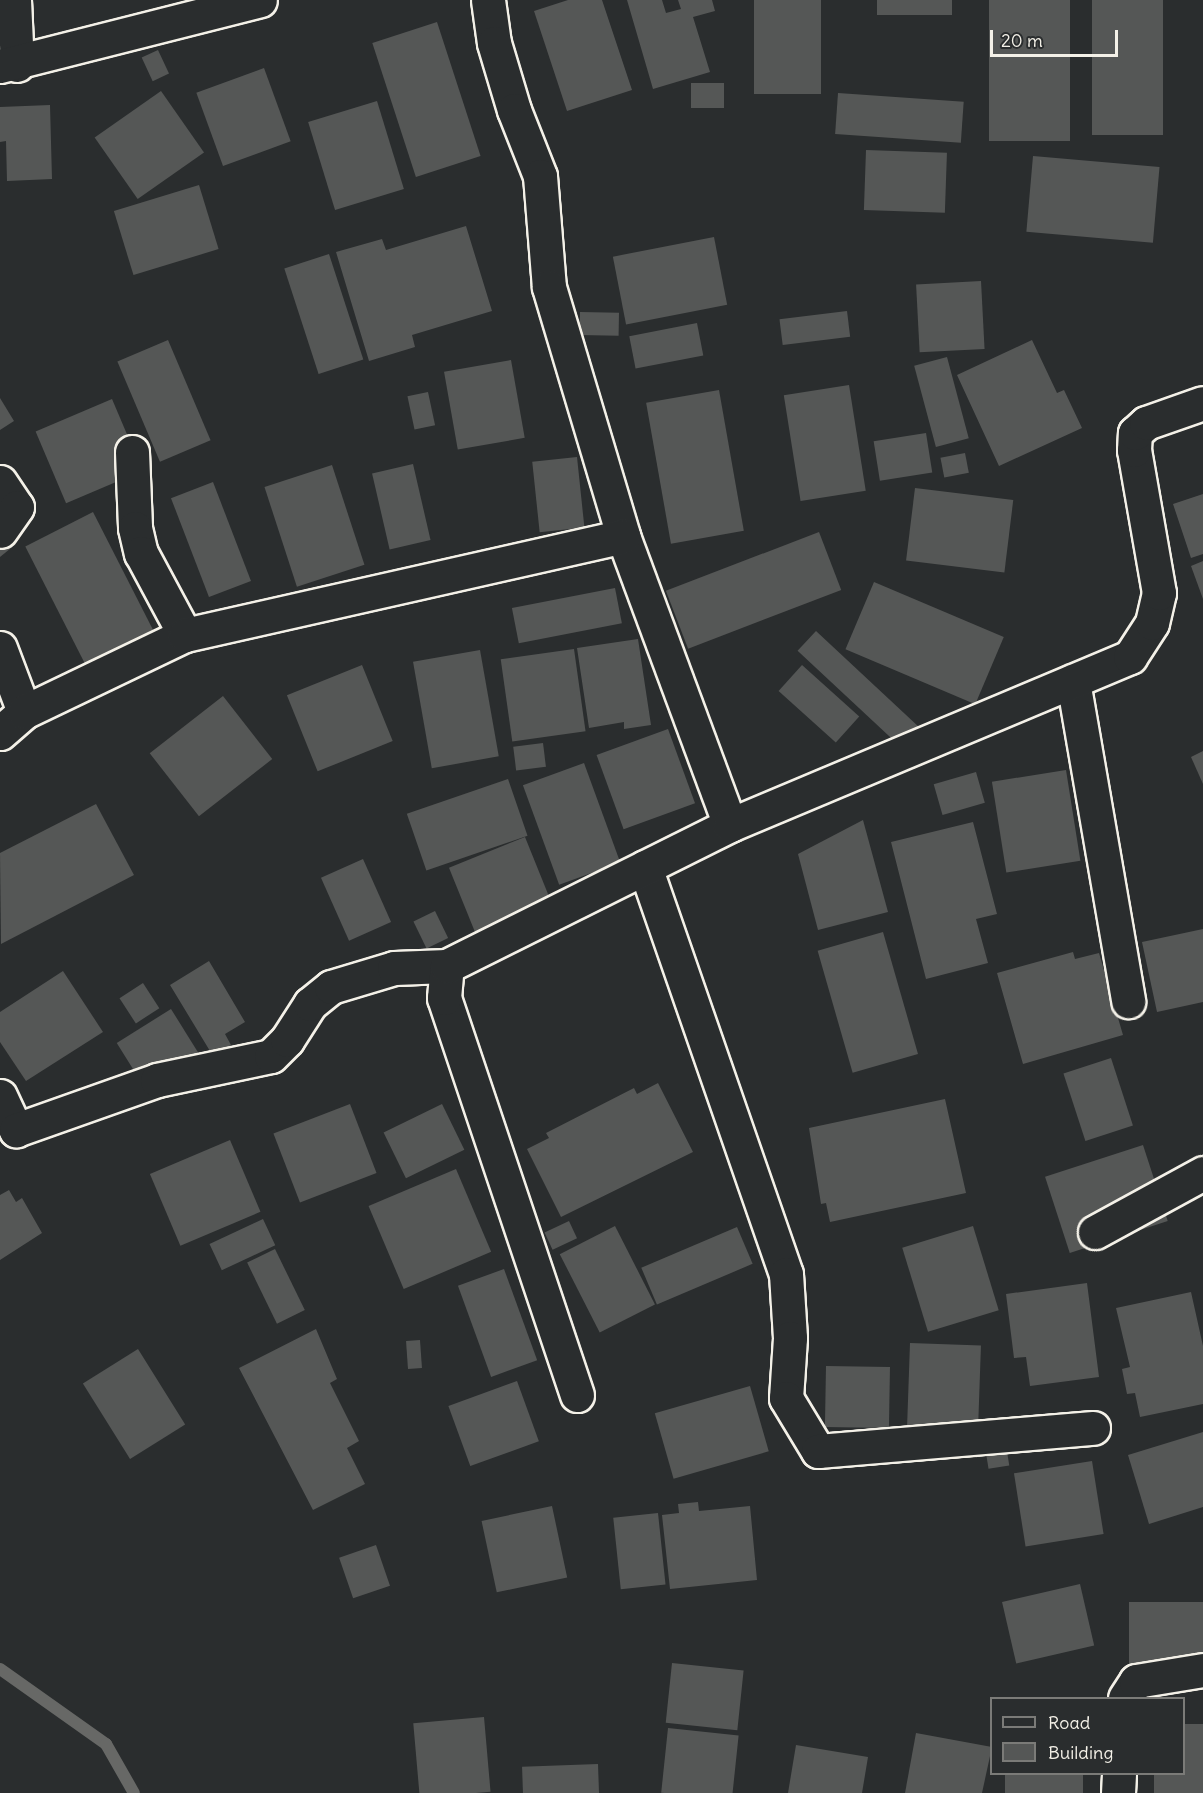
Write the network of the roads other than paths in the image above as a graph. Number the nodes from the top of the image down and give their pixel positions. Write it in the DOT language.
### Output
graph roads {
  1 [pos="14,0"];
  2 [pos="260,0"];
  3 [pos="488,0"];
  4 [pos="9,65"];
  5 [pos="1203,403"];
  6 [pos="132,452"];
  7 [pos="0,482"];
  8 [pos="0,531"];
  9 [pos="623,536"];
  10 [pos="185,635"];
  11 [pos="0,648"];
  12 [pos="1073,681"];
  13 [pos="12,723"];
  14 [pos="730,825"];
  15 [pos="645,867"];
  16 [pos="447,966"];
  17 [pos="1128,1002"];
  18 [pos="0,1096"];
  19 [pos="1203,1173"];
  20 [pos="1095,1232"];
  21 [pos="577,1395"];
  22 [pos="1093,1428"];
  23 [pos="1203,1670"];
  24 [pos="1126,1697"];
  25 [pos="1119,1775"];
  26 [pos="1118,1793"];
  1 -- 4 [label="street"];
  2 -- 4 [label="street"];
  3 -- 9 [label="street"];
  5 -- 12 [label="street"];
  6 -- 10 [label="street"];
  7 -- 8 [label="street"];
  9 -- 10 [label="street"];
  9 -- 14 [label="street"];
  10 -- 13 [label="street"];
  11 -- 13 [label="street"];
  12 -- 14 [label="street"];
  12 -- 17 [label="street"];
  14 -- 15 [label="street"];
  15 -- 16 [label="street"];
  15 -- 22 [label="street"];
  16 -- 18 [label="street"];
  16 -- 21 [label="street"];
  19 -- 20 [label="street"];
  23 -- 24 [label="street"];
  25 -- 26 [label="street"];
}
